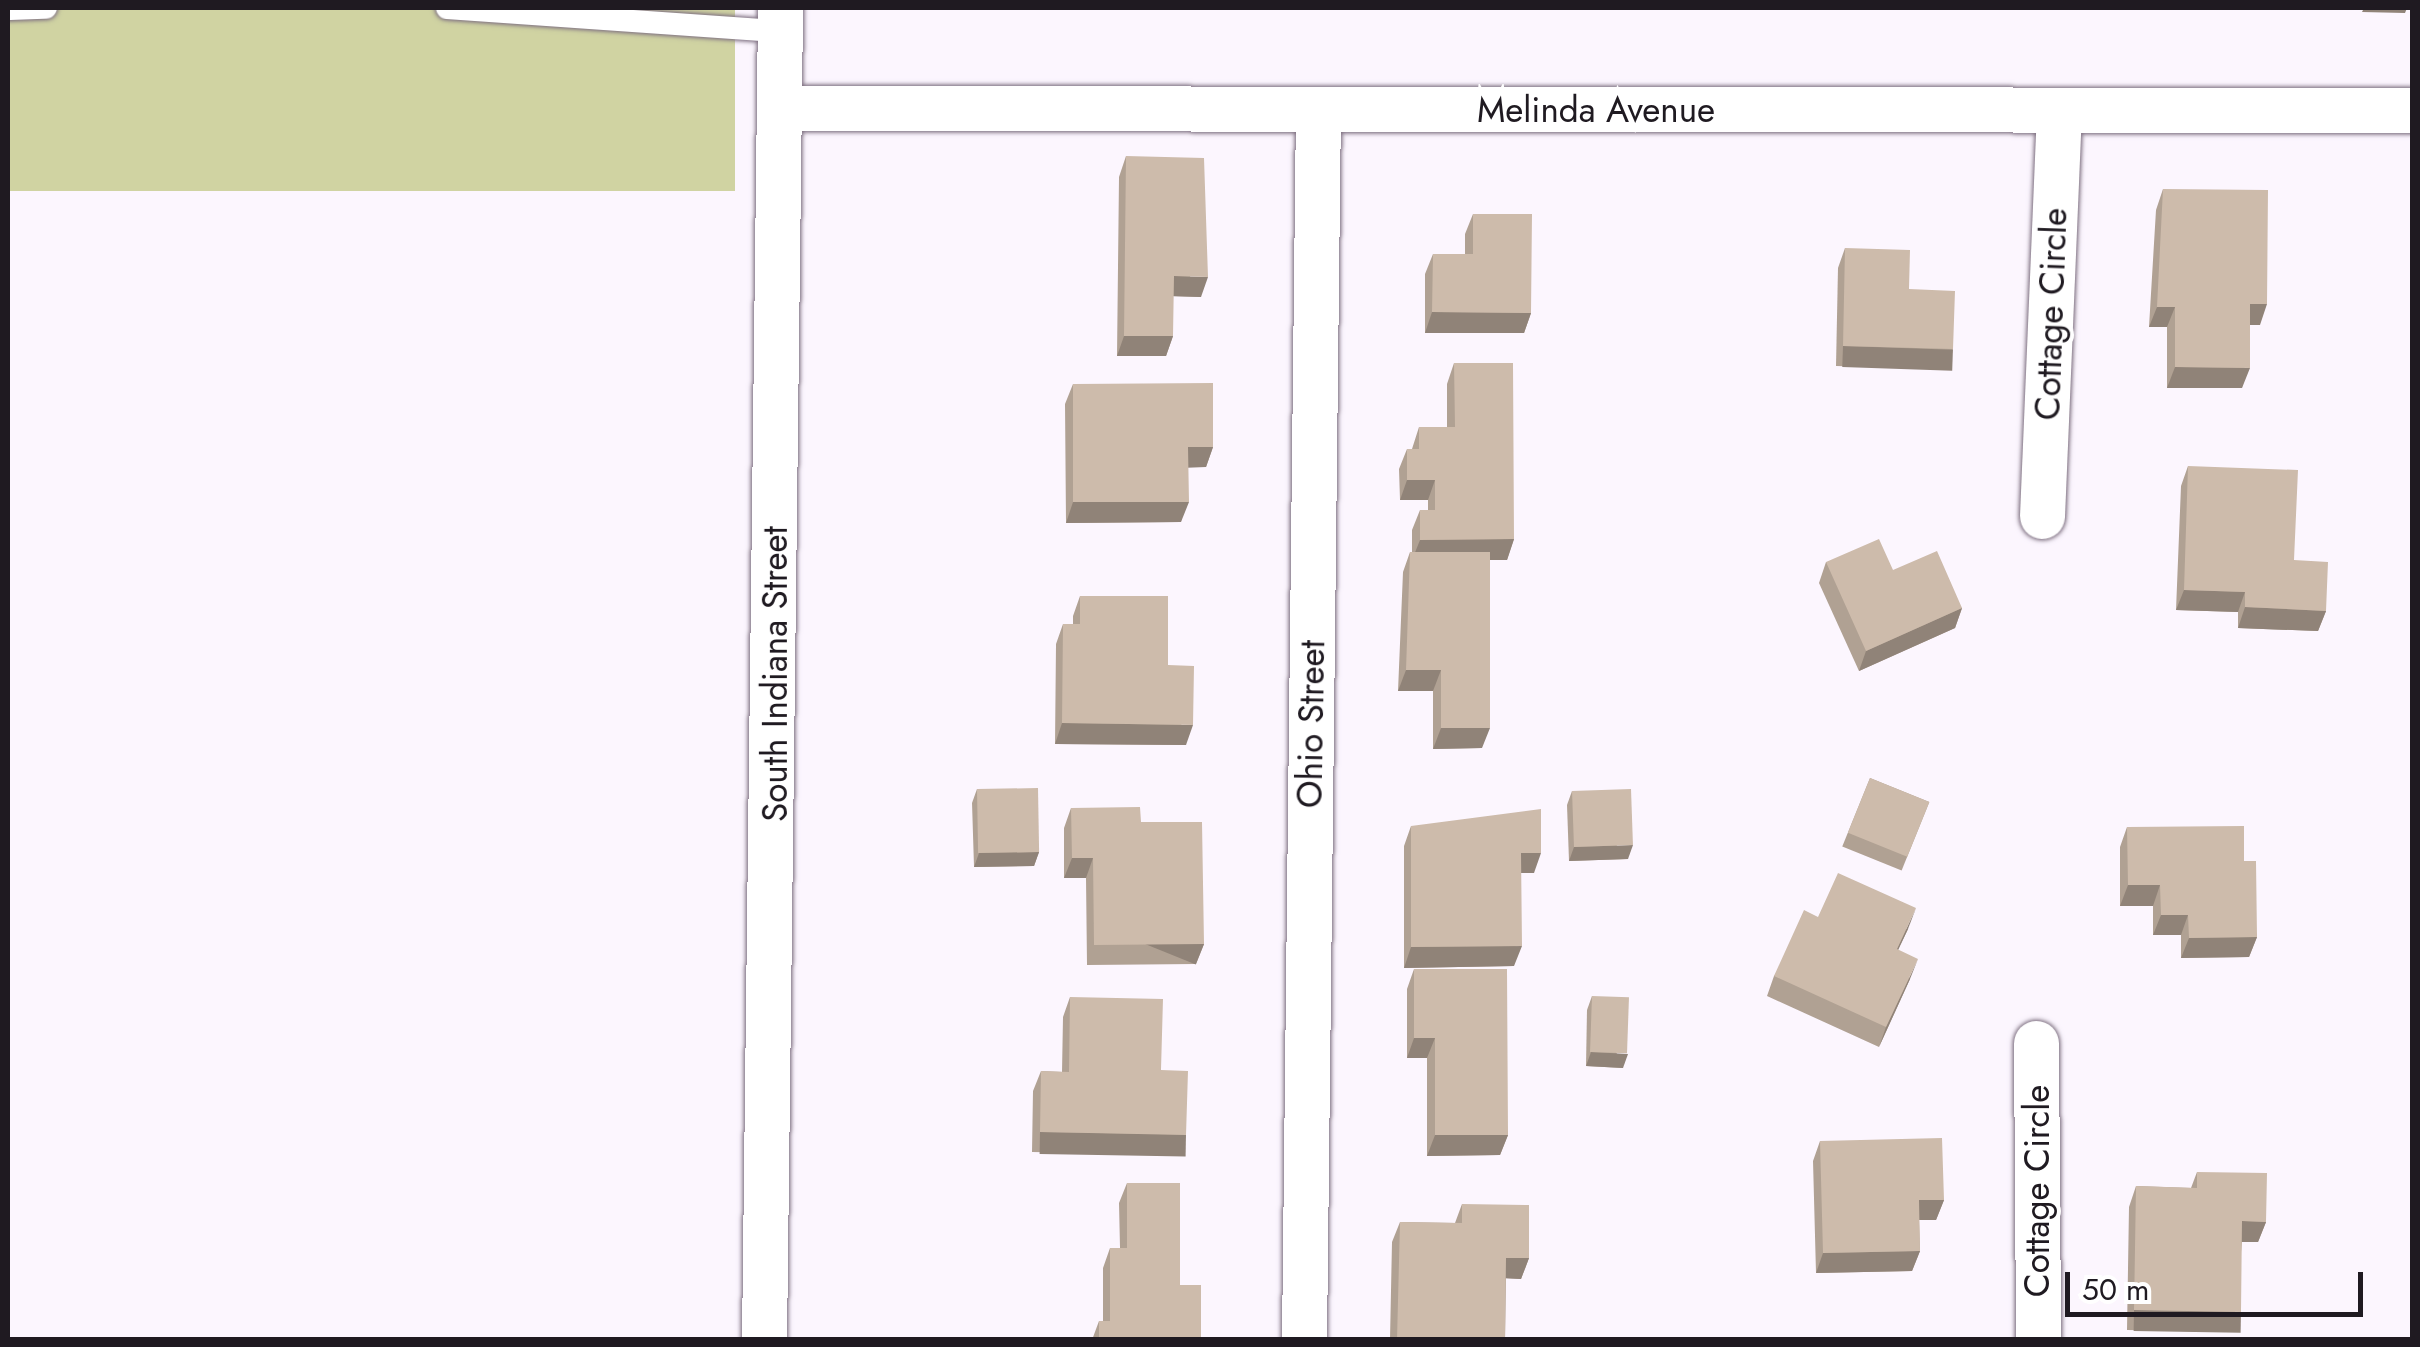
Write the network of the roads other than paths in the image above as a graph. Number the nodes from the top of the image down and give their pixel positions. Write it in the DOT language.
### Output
graph roads {
  1 [pos="46,8"];
  2 [pos="447,8"];
  3 [pos="8,9"];
  4 [pos="779,19"];
  5 [pos="779,108"];
  6 [pos="1318,109"];
  7 [pos="2412,110"];
  8 [pos="2059,112"];
  9 [pos="2042,516"];
  10 [pos="2036,1042"];
  11 [pos="764,1340"];
  12 [pos="1304,1340"];
  13 [pos="2038,1340"];
  1 -- 3 [label="lane"];
  2 -- 4 [label="lane"];
  4 -- 5 [label="street, South Indiana Street"];
  5 -- 6 [label="street, Melinda Avenue"];
  5 -- 11 [label="street, South Indiana Street"];
  6 -- 8 [label="street, Melinda Avenue"];
  6 -- 12 [label="street, Ohio Street"];
  7 -- 8 [label="street, Melinda Avenue"];
  8 -- 9 [label="street, Cottage Circle"];
  10 -- 13 [label="street, Cottage Circle"];
}
